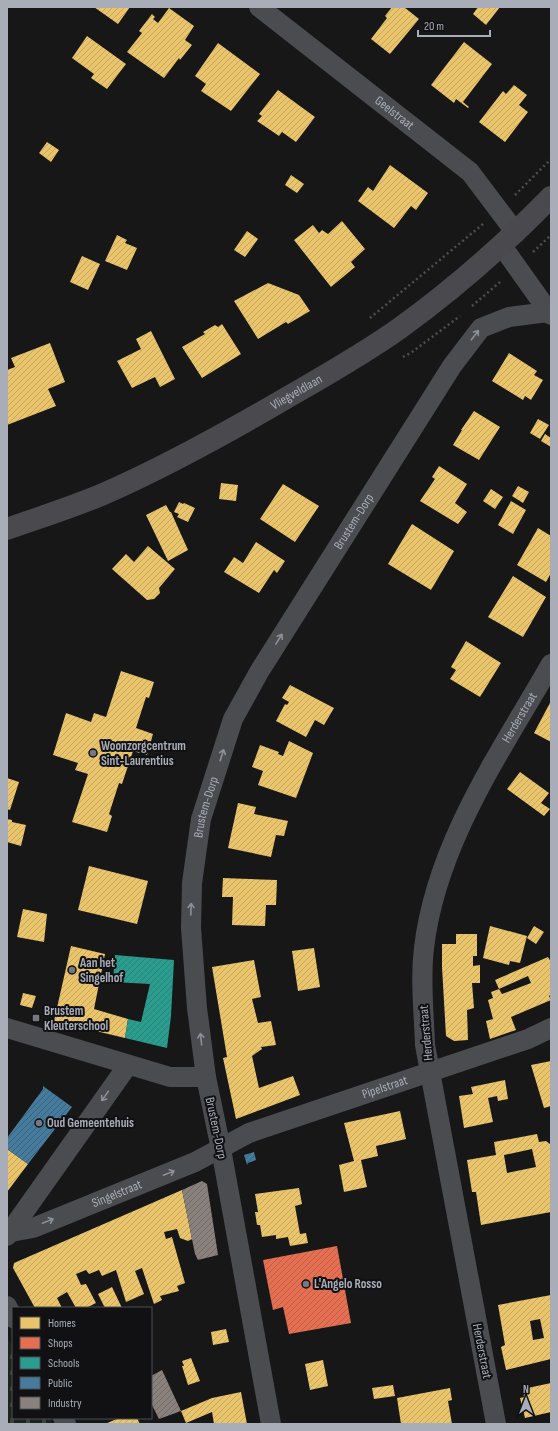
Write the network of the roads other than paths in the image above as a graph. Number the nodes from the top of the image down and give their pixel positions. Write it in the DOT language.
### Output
graph roads {
  1 [pos="259,7"];
  2 [pos="551,197"];
  3 [pos="509,239"];
  4 [pos="550,314"];
  5 [pos="7,529"];
  6 [pos="551,664"];
  7 [pos="7,1028"];
  8 [pos="551,1028"];
  9 [pos="128,1065"];
  10 [pos="429,1070"];
  11 [pos="206,1078"];
  12 [pos="221,1149"];
  13 [pos="9,1234"];
  14 [pos="7,1306"];
  15 [pos="12,1316"];
  16 [pos="271,1424"];
  17 [pos="496,1424"];
  1 -- 3 [label="street, Geelstraat"];
  2 -- 3 [label="main road, Vliegveldlaan"];
  3 -- 4 [label="street, Geelstraat"];
  3 -- 5 [label="main road, Vliegveldlaan"];
  11 -- 4 [label="street, Brustem-Dorp, one-way"];
  6 -- 10 [label="street, Herderstraat"];
  7 -- 9 [label="street"];
  8 -- 10 [label="street, Pipelstraat"];
  9 -- 11 [label="street"];
  9 -- 13 [label="street, Singelstraat, one-way"];
  10 -- 12 [label="street, Pipelstraat"];
  10 -- 17 [label="street, Herderstraat"];
  11 -- 12 [label="street, Brustem-Dorp"];
  13 -- 12 [label="street, Singelstraat, one-way"];
  12 -- 16 [label="street, Brustem-Dorp"];
  14 -- 15 [label="street"];
}
